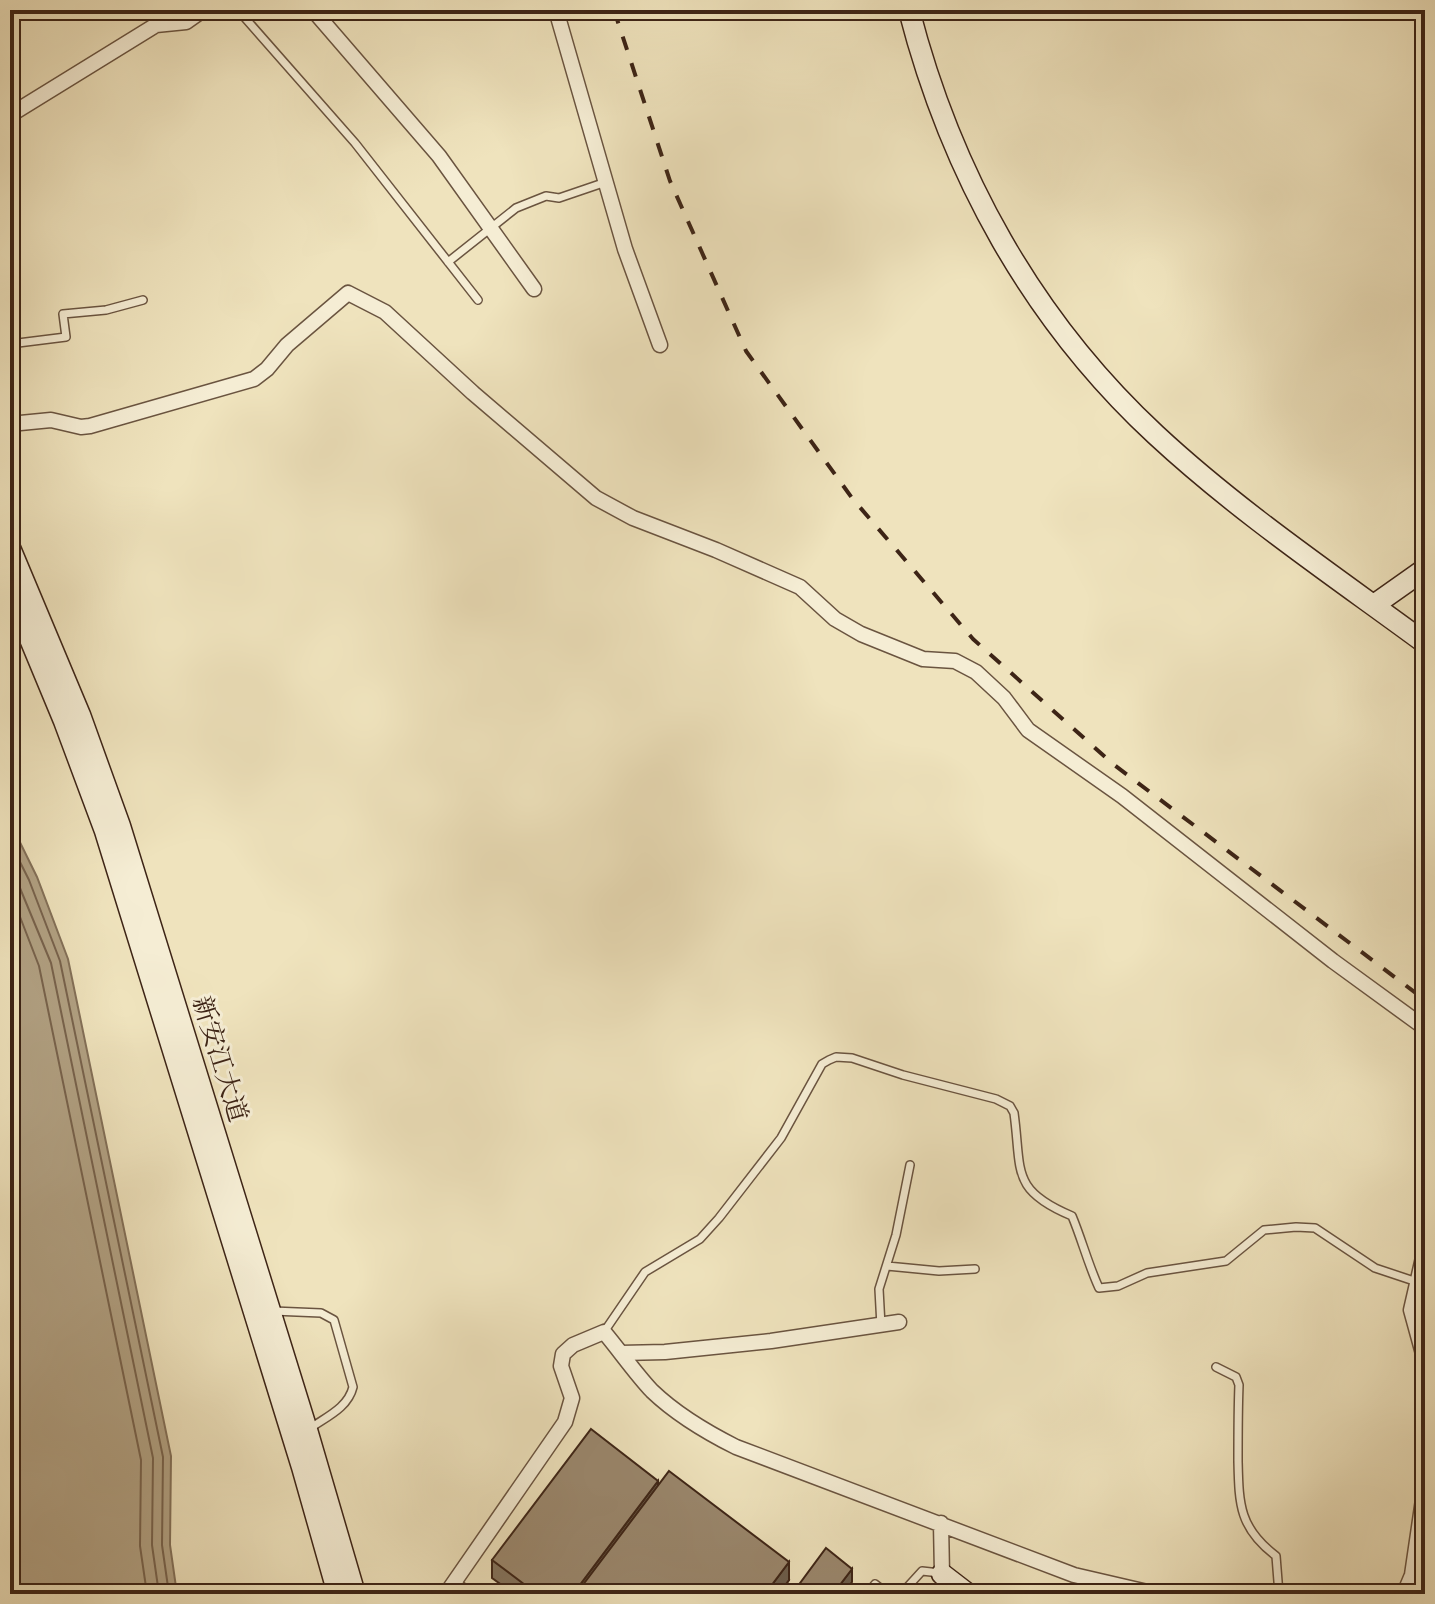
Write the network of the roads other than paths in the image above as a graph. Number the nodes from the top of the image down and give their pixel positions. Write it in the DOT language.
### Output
graph roads {
  1 [pos="203,10"];
  2 [pos="238,10"];
  3 [pos="313,10"];
  4 [pos="556,10"];
  5 [pos="909,10"];
  6 [pos="182,16"];
  7 [pos="10,115"];
  8 [pos="606,182"];
  9 [pos="491,228"];
  10 [pos="448,262"];
  11 [pos="534,289"];
  12 [pos="143,300"];
  13 [pos="478,300"];
  14 [pos="10,344"];
  15 [pos="660,345"];
  16 [pos="10,424"];
  17 [pos="10,548"];
  18 [pos="1425,569"];
  19 [pos="10,591"];
  20 [pos="1374,605"];
  21 [pos="1425,643"];
  22 [pos="1425,1028"];
  23 [pos="910,1165"];
  24 [pos="1425,1249"];
  25 [pos="887,1266"];
  26 [pos="975,1269"];
  27 [pos="1417,1282"];
  28 [pos="271,1311"];
  29 [pos="899,1322"];
  30 [pos="881,1326"];
  31 [pos="604,1332"];
  32 [pos="621,1353"];
  33 [pos="1425,1361"];
  34 [pos="1216,1367"];
  35 [pos="307,1430"];
  36 [pos="1425,1486"];
  37 [pos="941,1523"];
  38 [pos="942,1574"];
  39 [pos="455,1581"];
  40 [pos="338,1594"];
  41 [pos="355,1594"];
  42 [pos="446,1594"];
  43 [pos="472,1594"];
  44 [pos="867,1594"];
  45 [pos="888,1594"];
  46 [pos="901,1594"];
  47 [pos="968,1594"];
  48 [pos="1156,1594"];
  49 [pos="1279,1594"];
  50 [pos="1404,1594"];
  1 -- 6 [label="street"];
  2 -- 10 [label="lane"];
  3 -- 9 [label="street"];
  4 -- 8 [label="street"];
  5 -- 20 [label="main road"];
  6 -- 7 [label="street"];
  8 -- 9 [label="lane"];
  8 -- 15 [label="street"];
  9 -- 10 [label="lane"];
  9 -- 11 [label="street"];
  10 -- 13 [label="lane"];
  12 -- 14 [label="lane"];
  16 -- 22 [label="street"];
  17 -- 28 [label="main road, 新安江大道"];
  18 -- 20 [label="main road"];
  19 -- 40 [label="main road, 新安江大道"];
  20 -- 21 [label="main road"];
  23 -- 25 [label="lane"];
  24 -- 27 [label="street"];
  25 -- 26 [label="lane"];
  25 -- 30 [label="lane"];
  27 -- 31 [label="lane"];
  27 -- 33 [label="street"];
  28 -- 35 [label="main road, 新安江大道"];
  28 -- 35 [label="lane"];
  29 -- 30 [label="street"];
  30 -- 32 [label="street"];
  31 -- 32 [label="street"];
  31 -- 39 [label="street"];
  32 -- 37 [label="street"];
  34 -- 49 [label="lane"];
  35 -- 41 [label="main road, 新安江大道"];
  36 -- 50 [label="street"];
  37 -- 38 [label="street"];
  37 -- 48 [label="street"];
  38 -- 46 [label="lane"];
  38 -- 47 [label="main road"];
  39 -- 42 [label="street"];
  39 -- 43 [label="lane"];
  44 -- 45 [label="lane"];
}
